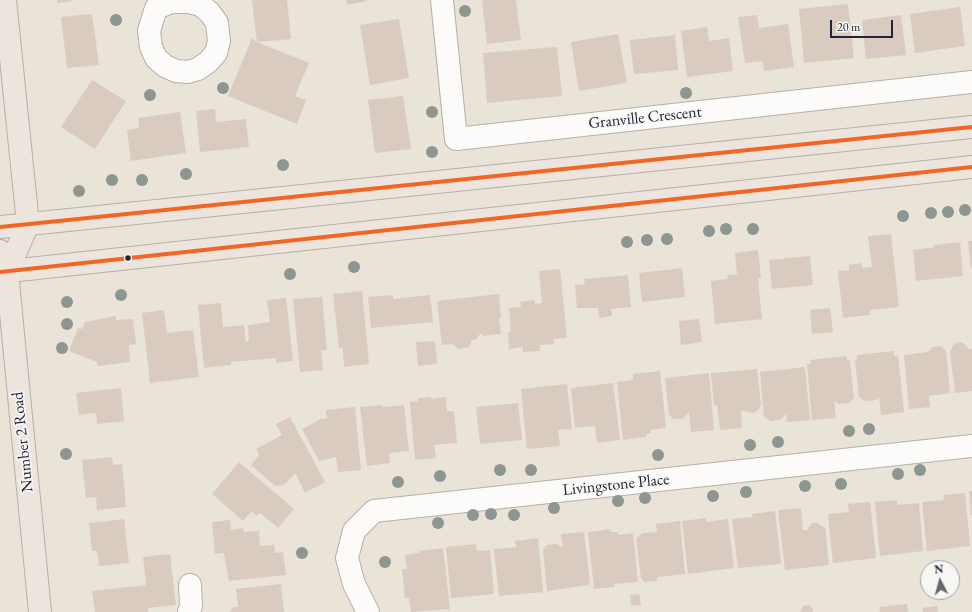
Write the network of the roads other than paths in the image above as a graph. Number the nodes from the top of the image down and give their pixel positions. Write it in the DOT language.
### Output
graph roads {
  1 [pos="5,0"];
  2 [pos="442,0"];
  3 [pos="972,82"];
  4 [pos="972,127"];
  5 [pos="972,167"];
  6 [pos="28,224"];
  7 [pos="0,227"];
  8 [pos="2,265"];
  9 [pos="972,446"];
  10 [pos="190,584"];
  11 [pos="40,612"];
  12 [pos="189,612"];
  13 [pos="368,612"];
  1 -- 6 [label="main road, Number 2 Road"];
  2 -- 3 [label="street, Granville Crescent"];
  4 -- 6 [label="main road"];
  5 -- 8 [label="main road"];
  6 -- 7 [label="main road"];
  6 -- 8 [label="main road, Number 2 Road"];
  8 -- 11 [label="main road, Number 2 Road"];
  9 -- 13 [label="street, Livingstone Place"];
  10 -- 12 [label="street"];
}
